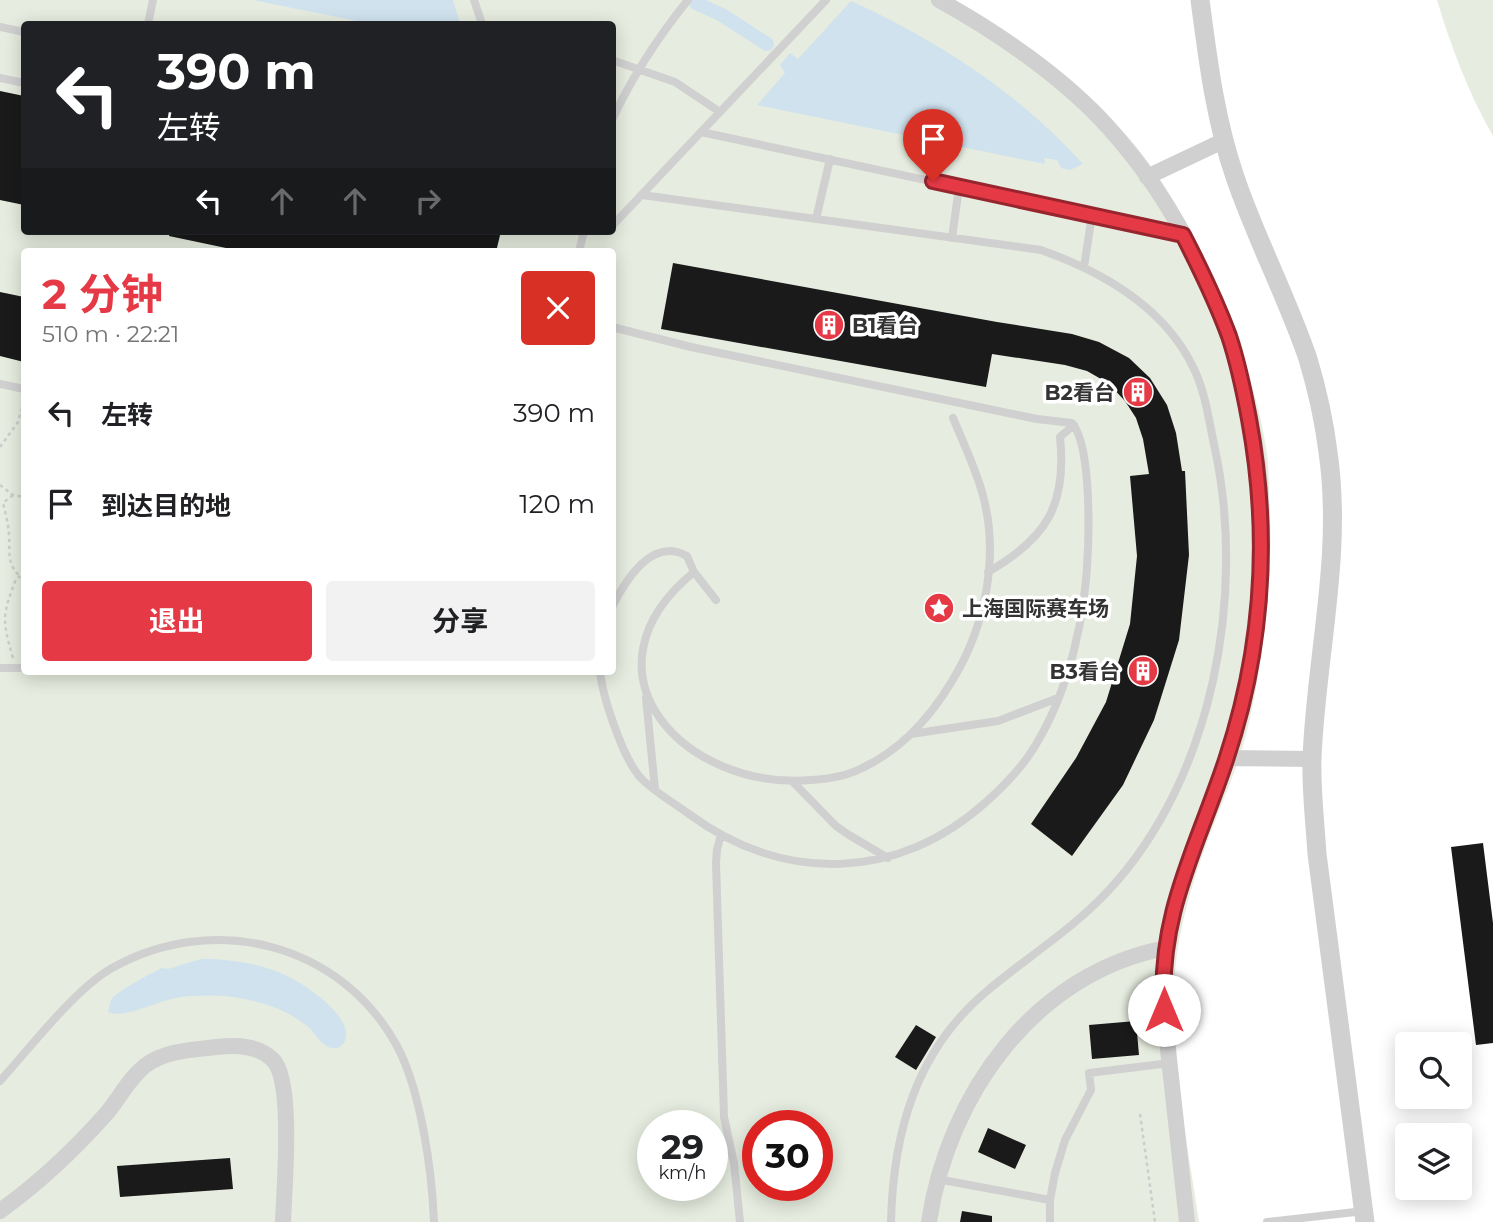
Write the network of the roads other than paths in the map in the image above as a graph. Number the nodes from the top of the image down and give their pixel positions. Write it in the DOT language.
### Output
graph roads {
  1 [pos="153,0"];
  2 [pos="474,0"];
  3 [pos="688,0"];
  4 [pos="826,0"];
  5 [pos="939,0"];
  6 [pos="1200,0"];
  7 [pos="149,21"];
  8 [pos="481,21"];
  9 [pos="0,27"];
  10 [pos="21,31"];
  11 [pos="616,61"];
  12 [pos="640,68"];
  13 [pos="0,78"];
  14 [pos="21,82"];
  15 [pos="720,112"];
  16 [pos="616,113"];
  17 [pos="701,132"];
  18 [pos="1223,141"];
  19 [pos="830,159"];
  20 [pos="1147,177"];
  21 [pos="959,187"];
  22 [pos="642,195"];
  23 [pos="1092,215"];
  24 [pos="816,219"];
  25 [pos="616,222"];
  26 [pos="1183,235"];
  27 [pos="952,238"];
  28 [pos="1084,267"];
  29 [pos="616,328"];
  30 [pos="0,384"];
  31 [pos="21,388"];
  32 [pos="953,418"];
  33 [pos="1074,425"];
  34 [pos="694,572"];
  35 [pos="988,572"];
  36 [pos="716,600"];
  37 [pos="616,601"];
  38 [pos="0,668"];
  39 [pos="21,668"];
  40 [pos="601,675"];
  41 [pos="646,691"];
  42 [pos="1058,698"];
  43 [pos="911,734"];
  44 [pos="1227,758"];
  45 [pos="1312,759"];
  46 [pos="793,782"];
  47 [pos="655,789"];
  48 [pos="722,835"];
  49 [pos="888,858"];
  50 [pos="1166,948"];
  51 [pos="1170,1063"];
  52 [pos="0,1081"];
  53 [pos="937,1179"];
  54 [pos="1050,1200"];
  55 [pos="0,1212"];
  56 [pos="1364,1216"];
  57 [pos="283,1222"];
  58 [pos="434,1222"];
  59 [pos="740,1222"];
  60 [pos="891,1222"];
  61 [pos="929,1222"];
  62 [pos="1050,1222"];
  63 [pos="1187,1222"];
  64 [pos="1267,1222"];
  1 -- 7 [label="lane"];
  2 -- 8 [label="lane"];
  3 -- 12 [label="lane"];
  4 -- 15 [label="lane"];
  5 -- 20 [label="street"];
  6 -- 18 [label="street"];
  9 -- 10 [label="lane"];
  11 -- 12 [label="lane"];
  12 -- 15 [label="lane"];
  12 -- 16 [label="lane"];
  13 -- 14 [label="lane"];
  15 -- 17 [label="lane"];
  17 -- 19 [label="lane"];
  17 -- 22 [label="lane"];
  18 -- 20 [label="street"];
  18 -- 45 [label="street"];
  19 -- 21 [label="lane"];
  19 -- 24 [label="lane"];
  20 -- 26 [label="street"];
  21 -- 23 [label="lane"];
  21 -- 27 [label="lane"];
  22 -- 24 [label="lane"];
  22 -- 25 [label="lane"];
  23 -- 26 [label="lane"];
  23 -- 28 [label="lane"];
  24 -- 27 [label="lane"];
  26 -- 44 [label="street"];
  27 -- 28 [label="lane"];
  28 -- 60 [label="lane"];
  29 -- 33 [label="lane"];
  30 -- 31 [label="lane"];
  32 -- 35 [label="lane"];
  33 -- 35 [label="lane"];
  33 -- 42 [label="lane"];
  34 -- 36 [label="lane"];
  34 -- 37 [label="lane"];
  34 -- 41 [label="lane"];
  35 -- 43 [label="lane"];
  38 -- 39 [label="lane"];
  40 -- 47 [label="lane"];
  41 -- 46 [label="lane"];
  41 -- 47 [label="lane"];
  42 -- 43 [label="lane"];
  42 -- 49 [label="lane"];
  43 -- 46 [label="lane"];
  44 -- 45 [label="street"];
  44 -- 50 [label="street"];
  45 -- 56 [label="street"];
  46 -- 49 [label="lane"];
  47 -- 48 [label="lane"];
  48 -- 49 [label="lane"];
  48 -- 59 [label="lane"];
  50 -- 51 [label="street"];
  50 -- 53 [label="street"];
  51 -- 54 [label="lane"];
  51 -- 63 [label="street"];
  52 -- 58 [label="lane"];
  53 -- 54 [label="lane"];
  53 -- 61 [label="street"];
  54 -- 62 [label="lane"];
  55 -- 57 [label="street"];
  56 -- 64 [label="lane"];
}
